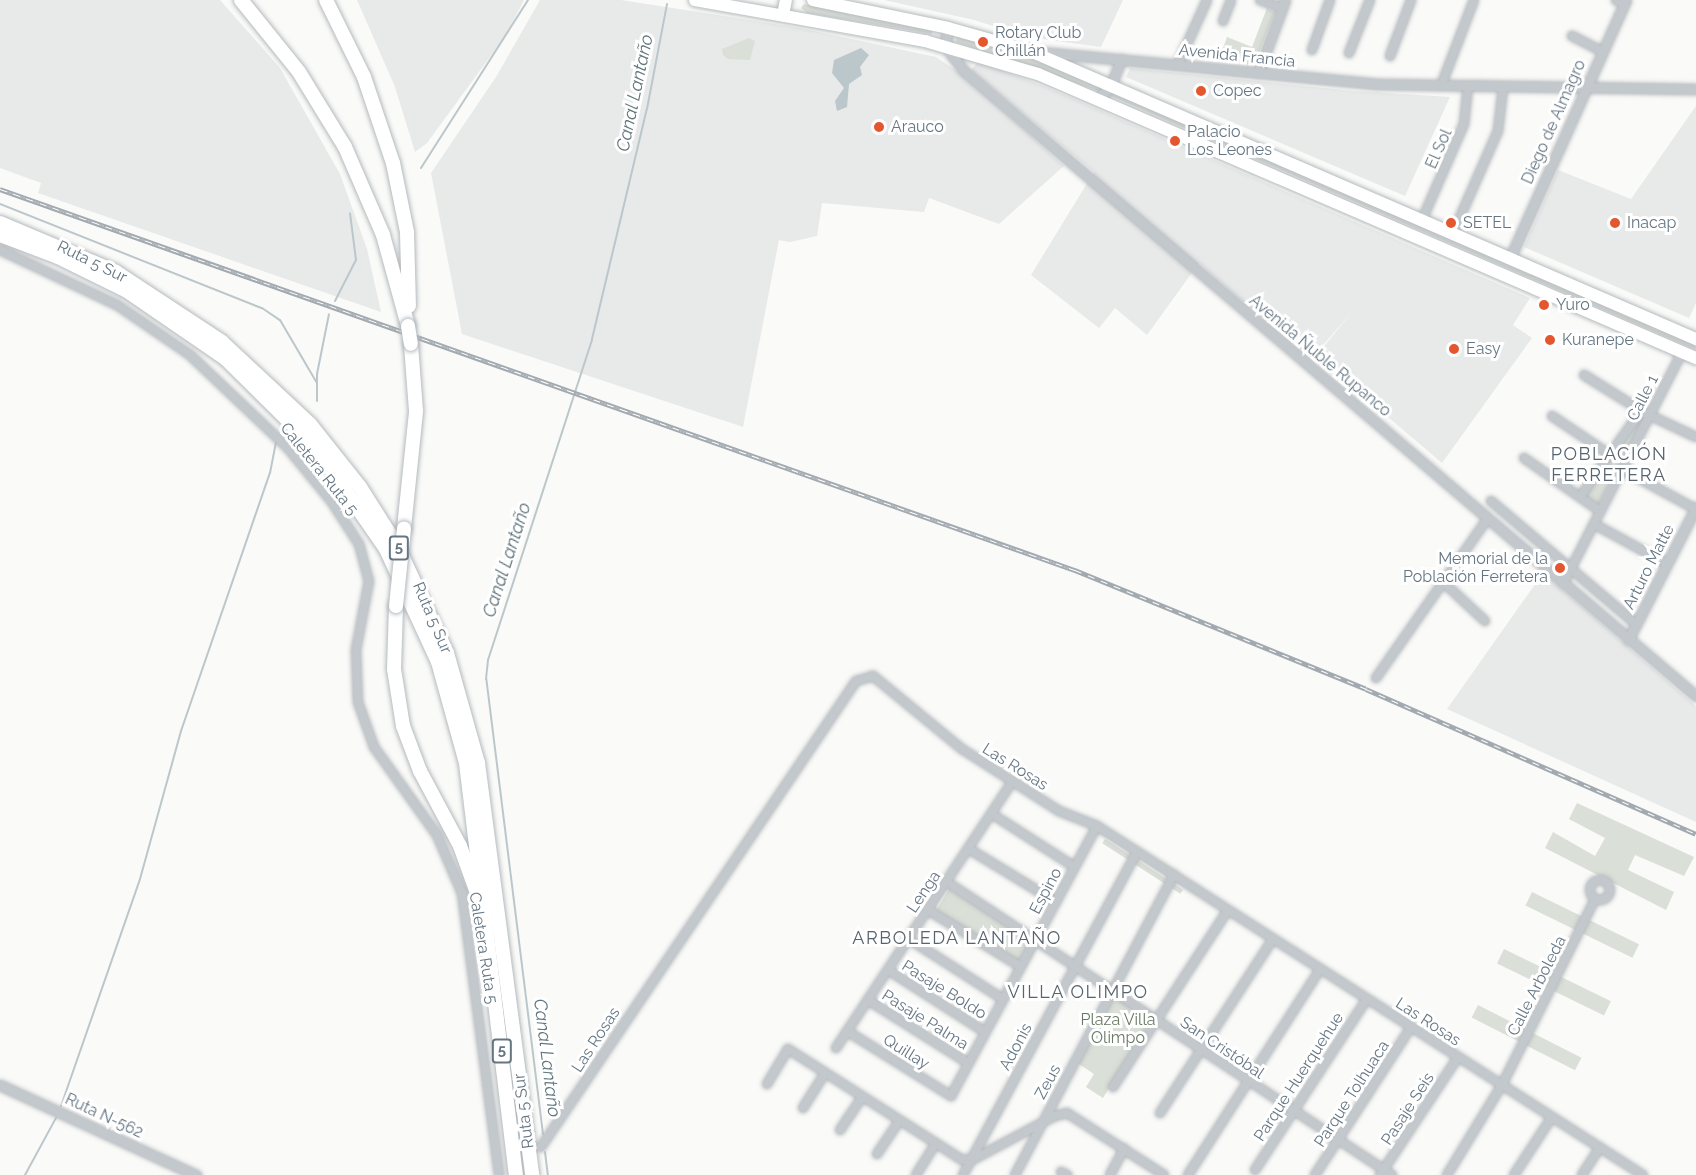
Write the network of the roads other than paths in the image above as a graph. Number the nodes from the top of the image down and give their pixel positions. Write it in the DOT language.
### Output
graph roads {
  1 [pos="241,0"];
  2 [pos="326,0"];
  3 [pos="695,0"];
  4 [pos="786,0"];
  5 [pos="813,0"];
  6 [pos="1207,0"];
  7 [pos="1231,0"];
  8 [pos="1260,0"];
  9 [pos="1330,0"];
  10 [pos="1370,0"];
  11 [pos="1411,0"];
  12 [pos="1474,0"];
  13 [pos="1622,1"];
  14 [pos="1284,4"];
  15 [pos="783,15"];
  16 [pos="1223,21"];
  17 [pos="948,28"];
  18 [pos="1572,36"];
  19 [pos="945,46"];
  20 [pos="1312,50"];
  21 [pos="1030,51"];
  22 [pos="1602,51"];
  23 [pos="1349,53"];
  24 [pos="1390,56"];
  25 [pos="1121,59"];
  26 [pos="1178,64"];
  27 [pos="1258,73"];
  28 [pos="1111,85"];
  29 [pos="1441,86"];
  30 [pos="1468,87"];
  31 [pos="1503,88"];
  32 [pos="1696,89"];
  33 [pos="1584,90"];
  34 [pos="1098,98"];
  35 [pos="1299,166"];
  36 [pos="1290,182"];
  37 [pos="1422,220"];
  38 [pos="0,223"];
  39 [pos="1453,233"];
  40 [pos="0,235"];
  41 [pos="0,250"];
  42 [pos="1510,258"];
  43 [pos="407,323"];
  44 [pos="1696,339"];
  45 [pos="1682,352"];
  46 [pos="1696,358"];
  47 [pos="1584,375"];
  48 [pos="1641,411"];
  49 [pos="1650,415"];
  50 [pos="1552,416"];
  51 [pos="1696,437"];
  52 [pos="1610,455"];
  53 [pos="1524,458"];
  54 [pos="1622,469"];
  55 [pos="1580,497"];
  56 [pos="1491,501"];
  57 [pos="1696,508"];
  58 [pos="1600,511"];
  59 [pos="1488,518"];
  60 [pos="1594,524"];
  61 [pos="1667,564"];
  62 [pos="1570,568"];
  63 [pos="1441,580"];
  64 [pos="1563,584"];
  65 [pos="1485,621"];
  66 [pos="1636,624"];
  67 [pos="1628,640"];
  68 [pos="1376,678"];
  69 [pos="1696,696"];
  70 [pos="1013,781"];
  71 [pos="992,814"];
  72 [pos="1097,826"];
  73 [pos="969,849"];
  74 [pos="1137,852"];
  75 [pos="1075,867"];
  76 [pos="1174,876"];
  77 [pos="947,882"];
  78 [pos="1595,899"];
  79 [pos="1056,902"];
  80 [pos="928,910"];
  81 [pos="1228,910"];
  82 [pos="487,927"];
  83 [pos="909,939"];
  84 [pos="1036,939"];
  85 [pos="1273,939"];
  86 [pos="1074,965"];
  87 [pos="1020,967"];
  88 [pos="1320,969"];
  89 [pos="888,970"];
  90 [pos="1112,991"];
  91 [pos="1003,999"];
  92 [pos="1367,999"];
  93 [pos="868,1000"];
  94 [pos="1156,1020"];
  95 [pos="1412,1027"];
  96 [pos="847,1031"];
  97 [pos="985,1032"];
  98 [pos="836,1048"];
  99 [pos="1201,1050"];
  100 [pos="1458,1057"];
  101 [pos="968,1063"];
  102 [pos="825,1073"];
  103 [pos="1248,1082"];
  104 [pos="767,1084"];
  105 [pos="0,1085"];
  106 [pos="1502,1085"];
  107 [pos="1113,1087"];
  108 [pos="951,1096"];
  109 [pos="862,1097"];
  110 [pos="803,1108"];
  111 [pos="1293,1111"];
  112 [pos="1160,1113"];
  113 [pos="1552,1117"];
  114 [pos="898,1120"];
  115 [pos="1042,1122"];
  116 [pos="840,1130"];
  117 [pos="1338,1140"];
  118 [pos="935,1144"];
  119 [pos="541,1147"];
  120 [pos="1600,1148"];
  121 [pos="1124,1149"];
  122 [pos="877,1155"];
  123 [pos="970,1161"];
  124 [pos="1254,1170"];
  125 [pos="1382,1172"];
  126 [pos="196,1175"];
  127 [pos="499,1175"];
  128 [pos="516,1175"];
  129 [pos="532,1175"];
  130 [pos="916,1175"];
  131 [pos="963,1175"];
  132 [pos="1015,1175"];
  133 [pos="1110,1175"];
  134 [pos="1164,1175"];
  135 [pos="1188,1175"];
  136 [pos="1315,1175"];
  137 [pos="1392,1175"];
  138 [pos="1447,1175"];
  139 [pos="1514,1175"];
  140 [pos="1582,1175"];
  141 [pos="1643,1175"];
  1 -- 43 [label="highway"];
  2 -- 43 [label="highway"];
  3 -- 15 [label="main road"];
  4 -- 15 [label="main road"];
  5 -- 17 [label="main road"];
  6 -- 26 [label="street"];
  7 -- 16 [label="street"];
  8 -- 14 [label="street"];
  9 -- 20 [label="street"];
  10 -- 23 [label="street"];
  11 -- 24 [label="street"];
  12 -- 29 [label="street"];
  13 -- 22 [label="street, Diego de Almagro"];
  14 -- 27 [label="street"];
  15 -- 19 [label="main road"];
  17 -- 19 [label="street"];
  17 -- 21 [label="main road"];
  18 -- 22 [label="street"];
  19 -- 34 [label="main road"];
  19 -- 59 [label="street, Avenida Ñuble Rupanco"];
  21 -- 25 [label="street, Avenida Francia"];
  21 -- 28 [label="main road"];
  22 -- 33 [label="street, Diego de Almagro"];
  25 -- 26 [label="street, Avenida Francia"];
  25 -- 28 [label="street"];
  26 -- 27 [label="street, Avenida Francia"];
  27 -- 29 [label="street, Avenida Francia"];
  28 -- 34 [label="street"];
  28 -- 35 [label="main road"];
  29 -- 30 [label="street, Avenida Francia"];
  30 -- 31 [label="street, Avenida Francia"];
  30 -- 37 [label="street, El Sol"];
  31 -- 33 [label="street, Avenida Francia"];
  31 -- 39 [label="street"];
  32 -- 33 [label="street, Avenida Francia"];
  33 -- 42 [label="street, Diego de Almagro"];
  34 -- 36 [label="main road"];
  35 -- 36 [label="main road"];
  35 -- 37 [label="main road"];
  36 -- 45 [label="main road"];
  37 -- 39 [label="main road"];
  38 -- 129 [label="highway, Ruta 5 Sur / 5"];
  39 -- 42 [label="main road"];
  40 -- 82 [label="highway, Ruta 5 Sur / 5"];
  41 -- 127 [label="street, Caletera Ruta 5"];
  42 -- 44 [label="main road"];
  43 -- 82 [label="highway, bridge"];
  45 -- 46 [label="main road"];
  45 -- 49 [label="street, Calle 1"];
  47 -- 48 [label="street"];
  48 -- 49 [label="street"];
  48 -- 52 [label="street, Calle 1"];
  49 -- 51 [label="street"];
  49 -- 54 [label="street, Calle 1"];
  50 -- 52 [label="street"];
  52 -- 55 [label="street, Calle 1"];
  53 -- 55 [label="street"];
  54 -- 57 [label="street"];
  54 -- 58 [label="street, Calle 1"];
  55 -- 58 [label="street"];
  56 -- 62 [label="street"];
  57 -- 61 [label="street, Arturo Matte"];
  58 -- 60 [label="street, Calle 1"];
  59 -- 63 [label="street"];
  59 -- 64 [label="street, Avenida Ñuble Rupanco"];
  60 -- 61 [label="street"];
  60 -- 62 [label="street, Calle 1"];
  61 -- 66 [label="street, Arturo Matte"];
  62 -- 64 [label="street, Calle 1"];
  62 -- 66 [label="street"];
  63 -- 65 [label="street"];
  63 -- 68 [label="street"];
  64 -- 67 [label="street, Avenida Ñuble Rupanco"];
  66 -- 67 [label="street, Arturo Matte"];
  67 -- 69 [label="street, Avenida Ñuble Rupanco"];
  70 -- 71 [label="street, Lenga"];
  70 -- 72 [label="street, Las Rosas"];
  70 -- 119 [label="street, Las Rosas"];
  71 -- 73 [label="street, Lenga"];
  71 -- 75 [label="street"];
  72 -- 74 [label="street, Las Rosas"];
  72 -- 75 [label="street, Espino"];
  73 -- 77 [label="street, Lenga"];
  73 -- 79 [label="street"];
  74 -- 76 [label="street, Las Rosas"];
  74 -- 86 [label="street, Adonis"];
  75 -- 79 [label="street, Espino"];
  76 -- 81 [label="street, Las Rosas"];
  76 -- 90 [label="street, Zeus"];
  77 -- 80 [label="street, Lenga"];
  77 -- 84 [label="street, San Cristóbal"];
  78 -- 106 [label="street, Calle Arboleda"];
  79 -- 84 [label="street, Espino"];
  80 -- 83 [label="street, Lenga"];
  80 -- 87 [label="street"];
  81 -- 85 [label="street, Las Rosas"];
  81 -- 94 [label="street"];
  82 -- 128 [label="highway, Ruta 5 Sur / 5"];
  83 -- 89 [label="street, Lenga"];
  83 -- 91 [label="street"];
  84 -- 86 [label="street, San Cristóbal"];
  84 -- 87 [label="street, Espino"];
  85 -- 88 [label="street, Las Rosas"];
  85 -- 99 [label="street"];
  86 -- 90 [label="street, San Cristóbal"];
  86 -- 123 [label="street, Adonis"];
  87 -- 91 [label="street, Espino"];
  88 -- 92 [label="street, Las Rosas"];
  88 -- 103 [label="street"];
  89 -- 93 [label="street, Lenga"];
  89 -- 97 [label="street, Pasaje Boldo"];
  90 -- 94 [label="street, San Cristóbal"];
  90 -- 115 [label="street, Zeus"];
  91 -- 97 [label="street, Espino"];
  92 -- 95 [label="street, Las Rosas"];
  92 -- 111 [label="street, Parque Huerquehue"];
  93 -- 96 [label="street, Lenga"];
  93 -- 101 [label="street, Pasaje Palma"];
  94 -- 99 [label="street, San Cristóbal"];
  94 -- 107 [label="street"];
  95 -- 100 [label="street, Las Rosas"];
  95 -- 117 [label="street, Parque Tolhuaca"];
  96 -- 98 [label="street, Lenga"];
  96 -- 108 [label="street, Quillay"];
  97 -- 101 [label="street, Espino"];
  99 -- 103 [label="street, San Cristóbal"];
  99 -- 112 [label="street"];
  100 -- 106 [label="street, Las Rosas"];
  100 -- 125 [label="street, Pasaje Seis"];
  101 -- 108 [label="street, Espino"];
  102 -- 104 [label="street"];
  102 -- 109 [label="street"];
  102 -- 110 [label="street"];
  103 -- 111 [label="street, San Cristóbal"];
  103 -- 135 [label="street"];
  105 -- 126 [label="street, Ruta N-562"];
  106 -- 113 [label="street, Las Rosas"];
  106 -- 138 [label="street, Calle Arboleda"];
  109 -- 114 [label="street"];
  109 -- 116 [label="street"];
  111 -- 117 [label="street, San Cristóbal"];
  111 -- 124 [label="street, Parque Huerquehue"];
  113 -- 120 [label="street, Las Rosas"];
  113 -- 139 [label="street"];
  114 -- 118 [label="street"];
  114 -- 122 [label="street"];
  115 -- 121 [label="street"];
  115 -- 123 [label="street"];
  115 -- 132 [label="street, Zeus"];
  117 -- 125 [label="street, San Cristóbal"];
  117 -- 136 [label="street, Parque Tolhuaca"];
  118 -- 123 [label="street"];
  118 -- 130 [label="street"];
  120 -- 140 [label="street"];
  120 -- 141 [label="street, Las Rosas"];
  121 -- 133 [label="street"];
  121 -- 134 [label="street"];
  123 -- 131 [label="street, Adonis"];
  125 -- 137 [label="street, San Cristóbal"];
}
